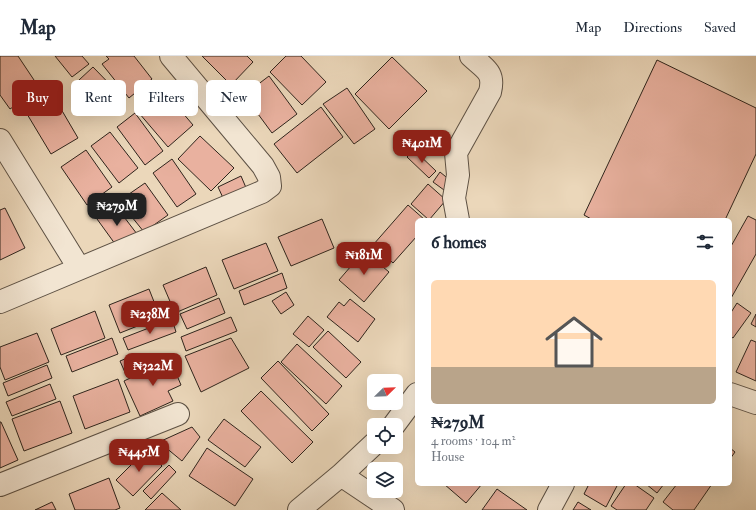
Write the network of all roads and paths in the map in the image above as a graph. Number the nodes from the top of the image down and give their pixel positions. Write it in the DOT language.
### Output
graph roads {
  1 [pos="171,56"];
  2 [pos="471,56"];
  3 [pos="0,140"];
  4 [pos="458,218"];
  5 [pos="79,268"];
  6 [pos="0,302"];
  7 [pos="732,395"];
  8 [pos="415,397"];
  9 [pos="756,403"];
  10 [pos="178,414"];
  11 [pos="399,418"];
  12 [pos="367,451"];
  13 [pos="341,475"];
  14 [pos="0,485"];
  15 [pos="562,486"];
  16 [pos="300,510"];
  17 [pos="393,510"];
  18 [pos="549,510"];
  1 -- 5 [label="street"];
  2 -- 4 [label="street"];
  3 -- 5 [label="street"];
  5 -- 6 [label="street"];
  7 -- 9 [label="street"];
  8 -- 11 [label="street"];
  10 -- 14 [label="street"];
  12 -- 13 [label="street"];
  13 -- 16 [label="street"];
  13 -- 17 [label="street"];
  15 -- 18 [label="street"];
}
